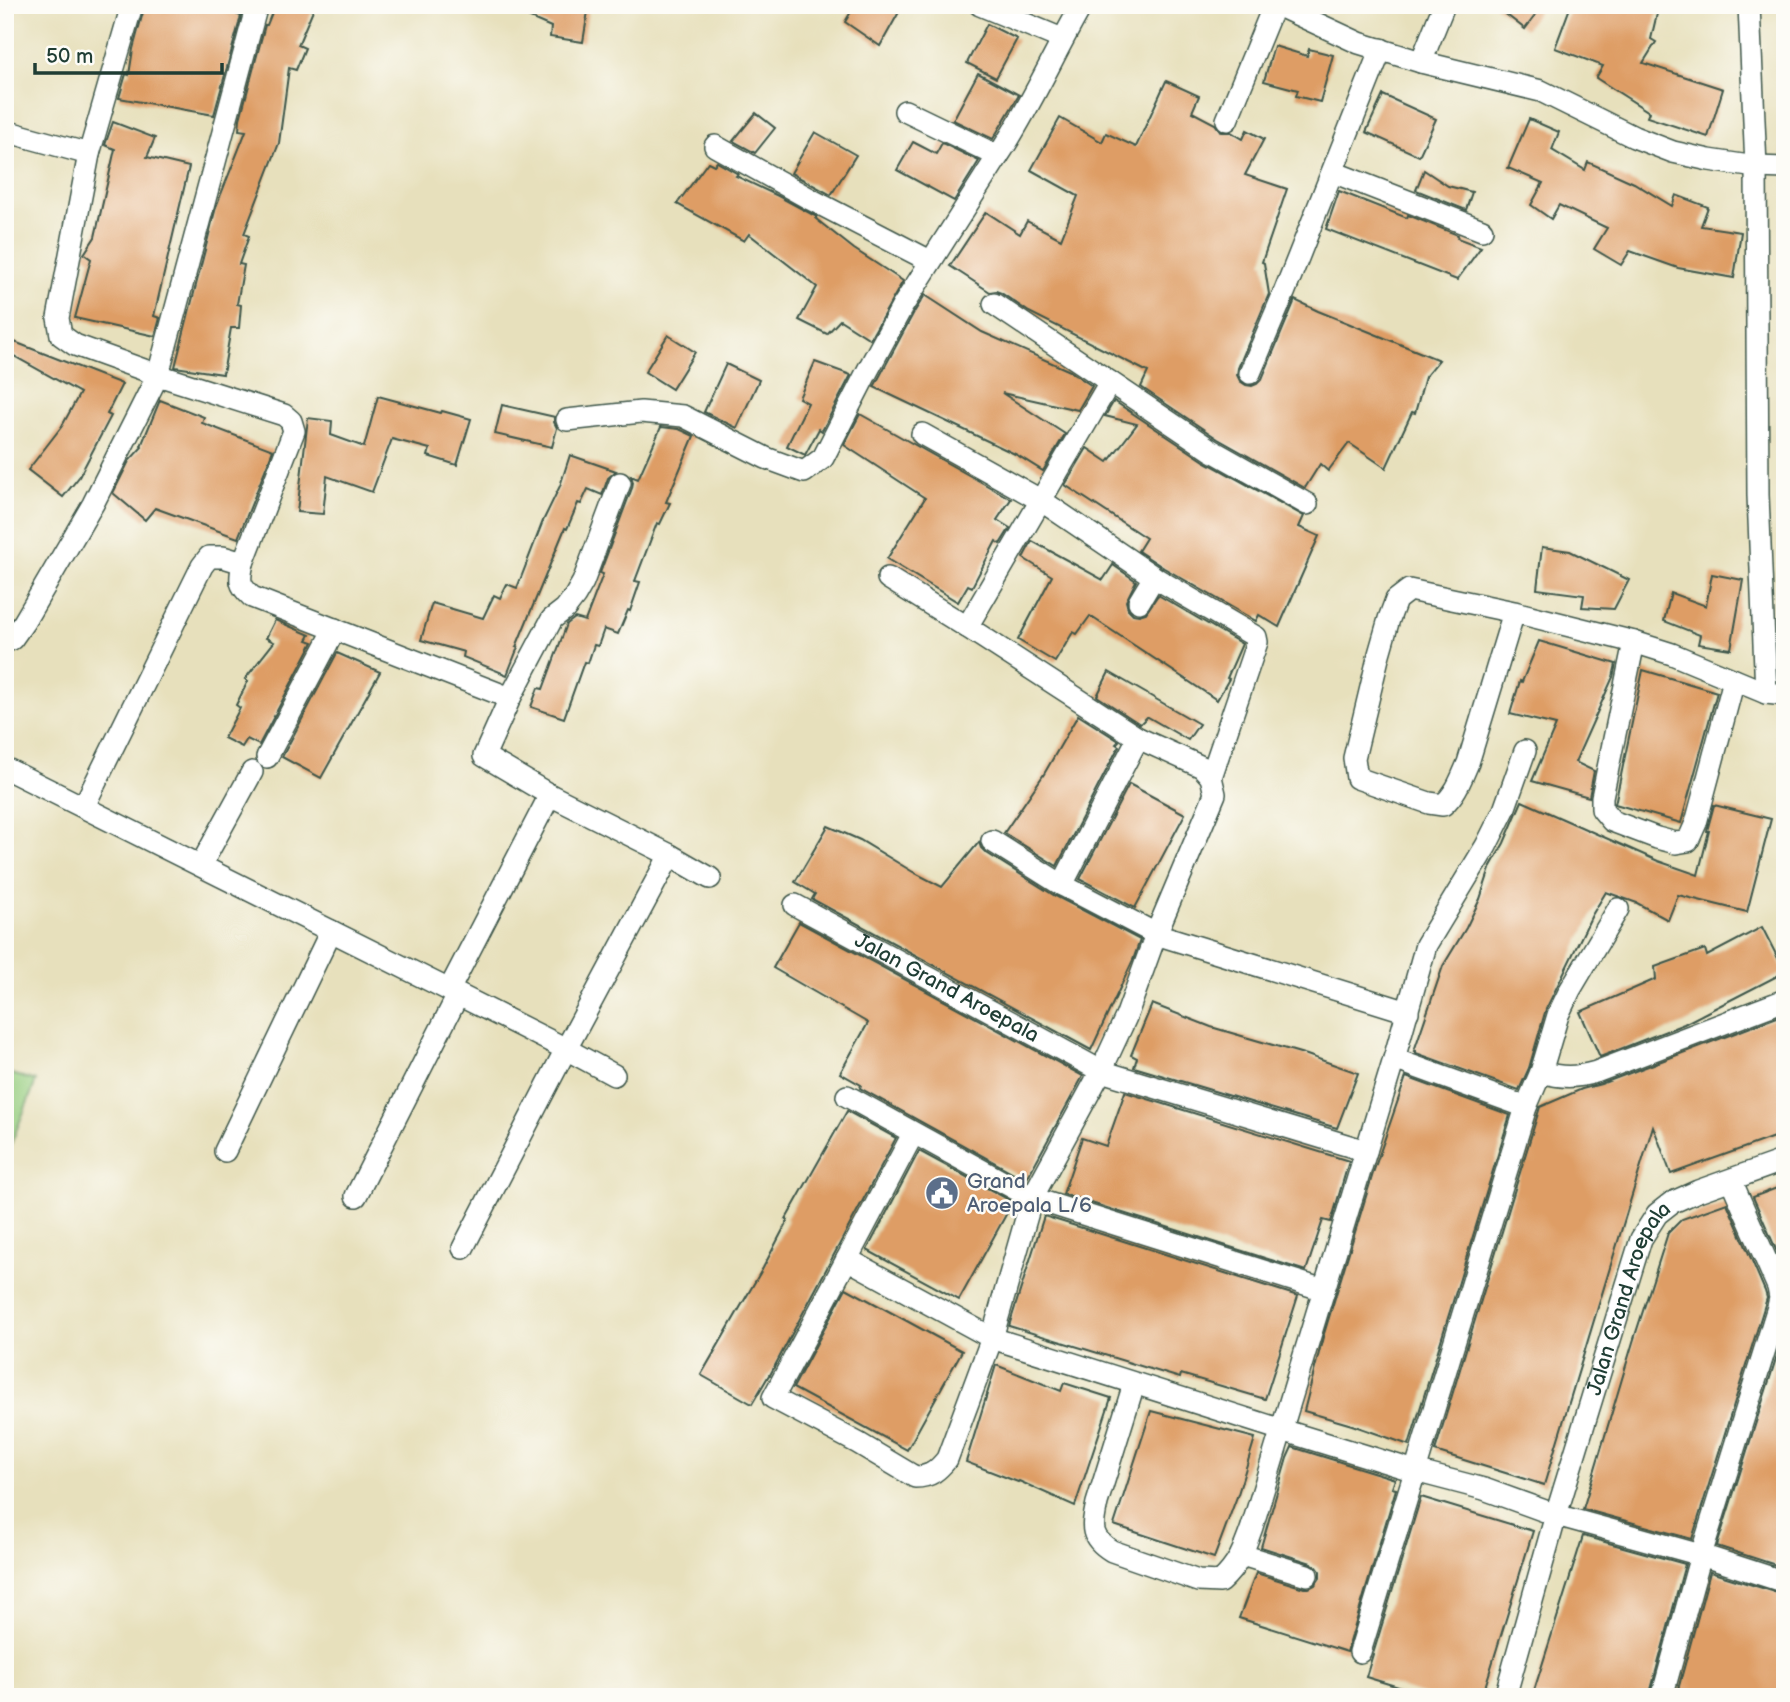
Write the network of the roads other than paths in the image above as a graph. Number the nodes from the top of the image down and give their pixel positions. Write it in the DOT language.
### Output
graph roads {
  1 [pos="131,5"];
  2 [pos="257,5"];
  3 [pos="980,5"];
  4 [pos="1082,5"];
  5 [pos="1276,5"];
  6 [pos="1444,5"];
  7 [pos="1749,5"];
  8 [pos="1062,39"];
  9 [pos="1381,50"];
  10 [pos="1421,62"];
  11 [pos="905,111"];
  12 [pos="1227,120"];
  13 [pos="5,131"];
  14 [pos="715,146"];
  15 [pos="89,154"];
  16 [pos="998,156"];
  17 [pos="1755,167"];
  18 [pos="1785,169"];
  19 [pos="1333,172"];
  20 [pos="1482,230"];
  21 [pos="930,261"];
  22 [pos="994,304"];
  23 [pos="1250,373"];
  24 [pos="158,375"];
  25 [pos="1110,382"];
  26 [pos="567,420"];
  27 [pos="922,434"];
  28 [pos="620,483"];
  29 [pos="1042,502"];
  30 [pos="1307,504"];
  31 [pos="243,563"];
  32 [pos="1154,577"];
  33 [pos="888,578"];
  34 [pos="1139,602"];
  35 [pos="1514,612"];
  36 [pos="967,627"];
  37 [pos="335,629"];
  38 [pos="5,642"];
  39 [pos="1634,642"];
  40 [pos="1734,680"];
  41 [pos="1775,694"];
  42 [pos="510,698"];
  43 [pos="1138,738"];
  44 [pos="1525,751"];
  45 [pos="267,757"];
  46 [pos="5,768"];
  47 [pos="252,772"];
  48 [pos="1211,777"];
  49 [pos="550,795"];
  50 [pos="84,806"];
  51 [pos="992,841"];
  52 [pos="670,855"];
  53 [pos="201,865"];
  54 [pos="710,878"];
  55 [pos="1062,885"];
  56 [pos="795,905"];
  57 [pos="1618,909"];
  58 [pos="331,931"];
  59 [pos="1156,934"];
  60 [pos="453,993"];
  61 [pos="1785,1000"];
  62 [pos="1408,1012"];
  63 [pos="566,1049"];
  64 [pos="1394,1059"];
  65 [pos="1101,1071"];
  66 [pos="1541,1072"];
  67 [pos="614,1075"];
  68 [pos="847,1096"];
  69 [pos="1526,1107"];
  70 [pos="913,1134"];
  71 [pos="225,1151"];
  72 [pos="1366,1151"];
  73 [pos="1785,1160"];
  74 [pos="1731,1180"];
  75 [pos="356,1196"];
  76 [pos="1032,1198"];
  77 [pos="463,1248"];
  78 [pos="847,1259"];
  79 [pos="1324,1290"];
  80 [pos="992,1338"];
  81 [pos="1134,1384"];
  82 [pos="1282,1430"];
  83 [pos="1415,1471"];
  84 [pos="1556,1515"];
  85 [pos="1242,1555"];
  86 [pos="1700,1555"];
  87 [pos="1307,1575"];
  88 [pos="1785,1582"];
  89 [pos="1360,1652"];
  90 [pos="1505,1697"];
  91 [pos="1662,1697"];
  1 -- 15 [label="street"];
  2 -- 24 [label="street"];
  3 -- 8 [label="street"];
  4 -- 8 [label="street"];
  5 -- 9 [label="street"];
  5 -- 12 [label="street"];
  6 -- 10 [label="street"];
  7 -- 17 [label="street"];
  8 -- 16 [label="street"];
  9 -- 10 [label="street"];
  9 -- 19 [label="street"];
  10 -- 17 [label="street"];
  11 -- 16 [label="street"];
  13 -- 15 [label="street"];
  14 -- 21 [label="street"];
  15 -- 24 [label="street"];
  16 -- 21 [label="street"];
  17 -- 18 [label="street"];
  17 -- 41 [label="street"];
  19 -- 20 [label="street"];
  19 -- 23 [label="street"];
  21 -- 26 [label="street"];
  22 -- 25 [label="street"];
  24 -- 31 [label="street"];
  24 -- 38 [label="street"];
  25 -- 29 [label="street"];
  25 -- 30 [label="street"];
  27 -- 29 [label="street"];
  28 -- 42 [label="street"];
  29 -- 32 [label="street"];
  29 -- 36 [label="street"];
  31 -- 37 [label="street"];
  31 -- 50 [label="street"];
  32 -- 34 [label="street"];
  32 -- 48 [label="street"];
  33 -- 36 [label="street"];
  35 -- 35 [label="street"];
  35 -- 39 [label="street"];
  36 -- 43 [label="street"];
  37 -- 42 [label="street"];
  37 -- 45 [label="street"];
  39 -- 40 [label="street"];
  39 -- 40 [label="street"];
  40 -- 41 [label="street"];
  42 -- 49 [label="street"];
  43 -- 48 [label="street"];
  43 -- 55 [label="street"];
  44 -- 62 [label="street"];
  46 -- 50 [label="street"];
  47 -- 53 [label="street"];
  48 -- 59 [label="street"];
  49 -- 52 [label="street"];
  49 -- 60 [label="street"];
  50 -- 53 [label="street"];
  51 -- 55 [label="street"];
  52 -- 54 [label="street"];
  52 -- 63 [label="street"];
  53 -- 58 [label="street"];
  55 -- 59 [label="street"];
  56 -- 65 [label="street, Jalan Grand Aroepala"];
  57 -- 66 [label="street"];
  58 -- 60 [label="street"];
  58 -- 71 [label="street"];
  59 -- 62 [label="street"];
  59 -- 65 [label="street"];
  60 -- 63 [label="street"];
  60 -- 75 [label="street"];
  61 -- 66 [label="street"];
  62 -- 64 [label="street"];
  63 -- 67 [label="street"];
  63 -- 77 [label="street"];
  64 -- 69 [label="street"];
  64 -- 72 [label="street"];
  65 -- 72 [label="street, Jalan Grand Aroepala"];
  65 -- 76 [label="street"];
  66 -- 69 [label="street"];
  68 -- 70 [label="street"];
  69 -- 83 [label="street"];
  70 -- 76 [label="street"];
  70 -- 78 [label="street"];
  72 -- 79 [label="street"];
  73 -- 74 [label="street, Jalan Grand Aroepala"];
  74 -- 84 [label="street, Jalan Grand Aroepala"];
  74 -- 86 [label="street"];
  76 -- 79 [label="street"];
  76 -- 80 [label="street"];
  78 -- 80 [label="street"];
  78 -- 80 [label="street"];
  79 -- 82 [label="street"];
  80 -- 81 [label="street"];
  81 -- 82 [label="street"];
  81 -- 85 [label="street"];
  82 -- 83 [label="street"];
  82 -- 85 [label="street"];
  83 -- 84 [label="street"];
  83 -- 89 [label="street"];
  84 -- 86 [label="street"];
  84 -- 90 [label="street, Jalan Grand Aroepala"];
  85 -- 87 [label="street"];
  86 -- 88 [label="street"];
  86 -- 91 [label="street"];
}
